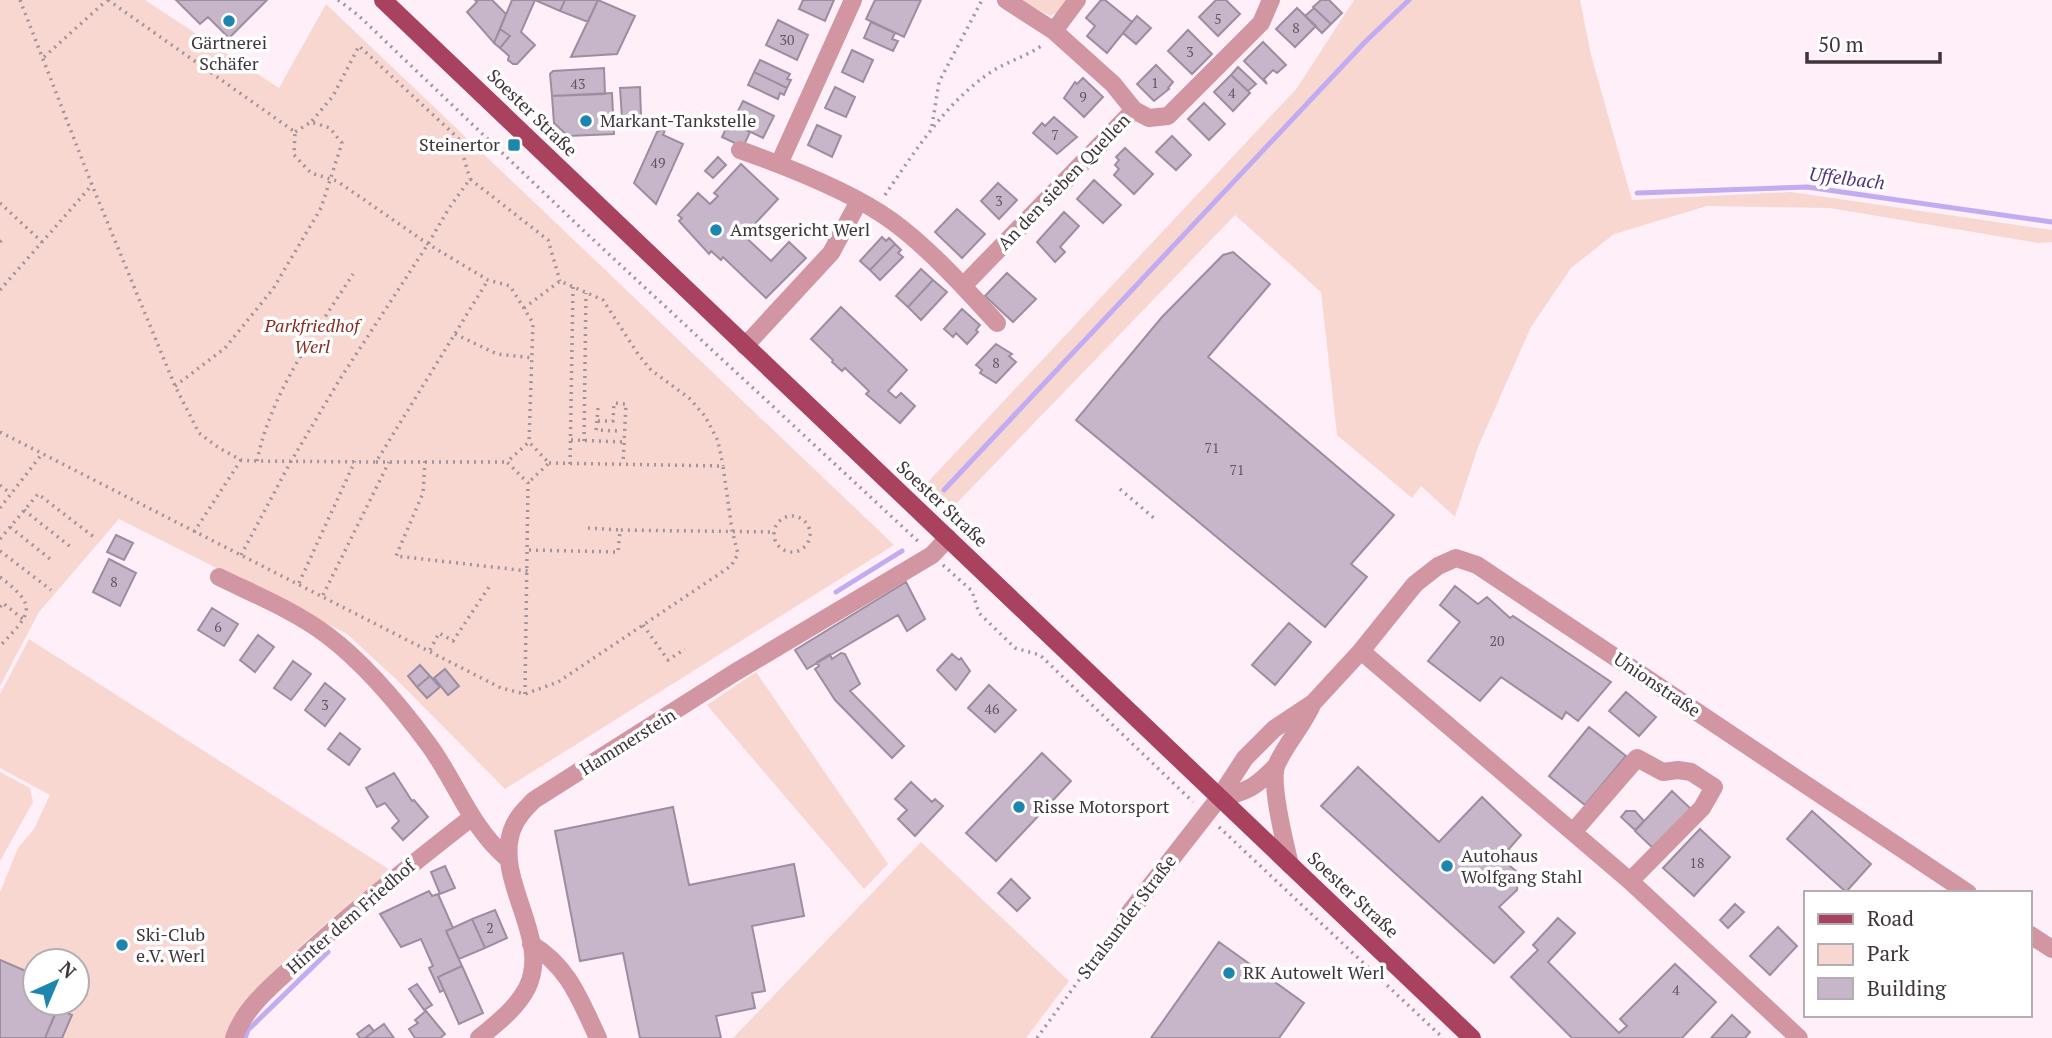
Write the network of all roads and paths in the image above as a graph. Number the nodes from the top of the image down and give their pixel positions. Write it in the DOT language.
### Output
graph roads {
  1 [pos="20,0"];
  2 [pos="107,0"];
  3 [pos="338,0"];
  4 [pos="383,0"];
  5 [pos="853,0"];
  6 [pos="982,0"];
  7 [pos="1006,0"];
  8 [pos="1077,0"];
  9 [pos="1271,0"];
  10 [pos="1054,32"];
  11 [pos="44,58"];
  12 [pos="1134,110"];
  13 [pos="311,122"];
  14 [pos="932,128"];
  15 [pos="295,132"];
  16 [pos="740,150"];
  17 [pos="779,164"];
  18 [pos="329,178"];
  19 [pos="470,179"];
  20 [pos="92,185"];
  21 [pos="0,203"];
  22 [pos="867,205"];
  23 [pos="42,242"];
  24 [pos="428,244"];
  25 [pos="353,274"];
  26 [pos="488,280"];
  27 [pos="561,281"];
  28 [pos="963,286"];
  29 [pos="573,287"];
  30 [pos="0,290"];
  31 [pos="586,293"];
  32 [pos="524,308"];
  33 [pos="998,323"];
  34 [pos="455,334"];
  35 [pos="745,346"];
  36 [pos="533,358"];
  37 [pos="175,386"];
  38 [pos="598,408"];
  39 [pos="597,421"];
  40 [pos="608,431"];
  41 [pos="618,431"];
  42 [pos="0,432"];
  43 [pos="571,440"];
  44 [pos="583,441"];
  45 [pos="529,442"];
  46 [pos="607,442"];
  47 [pos="624,442"];
  48 [pos="42,454"];
  49 [pos="241,460"];
  50 [pos="257,461"];
  51 [pos="355,461"];
  52 [pos="425,461"];
  53 [pos="376,462"];
  54 [pos="388,462"];
  55 [pos="507,462"];
  56 [pos="290,463"];
  57 [pos="550,463"];
  58 [pos="570,464"];
  59 [pos="623,464"];
  60 [pos="723,466"];
  61 [pos="528,483"];
  62 [pos="0,485"];
  63 [pos="1120,489"];
  64 [pos="11,494"];
  65 [pos="0,508"];
  66 [pos="24,510"];
  67 [pos="1156,519"];
  68 [pos="10,527"];
  69 [pos="589,528"];
  70 [pos="620,530"];
  71 [pos="732,530"];
  72 [pos="774,532"];
  73 [pos="194,533"];
  74 [pos="94,537"];
  75 [pos="948,538"];
  76 [pos="0,539"];
  77 [pos="72,548"];
  78 [pos="529,550"];
  79 [pos="0,551"];
  80 [pos="241,555"];
  81 [pos="932,555"];
  82 [pos="50,559"];
  83 [pos="528,571"];
  84 [pos="0,576"];
  85 [pos="219,577"];
  86 [pos="299,583"];
  87 [pos="489,587"];
  88 [pos="51,590"];
  89 [pos="323,596"];
  90 [pos="0,607"];
  91 [pos="24,620"];
  92 [pos="643,625"];
  93 [pos="0,646"];
  94 [pos="685,649"];
  95 [pos="430,650"];
  96 [pos="1362,651"];
  97 [pos="525,694"];
  98 [pos="1313,703"];
  99 [pos="1276,766"];
  100 [pos="1219,798"];
  101 [pos="1206,814"];
  102 [pos="472,817"];
  103 [pos="1573,832"];
  104 [pos="507,858"];
  105 [pos="1290,865"];
  106 [pos="1630,881"];
  107 [pos="1965,891"];
  108 [pos="1126,916"];
  109 [pos="2031,935"];
  110 [pos="531,944"];
  111 [pos="2052,949"];
  112 [pos="236,1031"];
  113 [pos="479,1038"];
  114 [pos="598,1038"];
  115 [pos="1037,1038"];
  116 [pos="1443,1038"];
  117 [pos="1472,1038"];
  118 [pos="1799,1038"];
  1 -- 11 [label="path"];
  2 -- 11 [label="path"];
  2 -- 15 [label="path"];
  3 -- 81 [label="path"];
  4 -- 35 [label="main road, Soester Straße"];
  5 -- 17 [label="street"];
  6 -- 14 [label="path"];
  7 -- 10 [label="street, An den sieben Quellen"];
  8 -- 10 [label="street"];
  9 -- 12 [label="street"];
  10 -- 12 [label="street, An den sieben Quellen"];
  10 -- 14 [label="path"];
  11 -- 20 [label="path"];
  12 -- 28 [label="street, An den sieben Quellen"];
  13 -- 15 [label="path"];
  13 -- 18 [label="path"];
  13 -- 19 [label="path"];
  14 -- 22 [label="path"];
  15 -- 18 [label="path"];
  16 -- 17 [label="street"];
  17 -- 22 [label="street"];
  18 -- 24 [label="path"];
  18 -- 37 [label="path"];
  19 -- 24 [label="path"];
  19 -- 27 [label="path"];
  20 -- 23 [label="path"];
  20 -- 37 [label="path"];
  21 -- 23 [label="path"];
  22 -- 28 [label="street"];
  22 -- 35 [label="street"];
  23 -- 30 [label="path"];
  24 -- 26 [label="path"];
  24 -- 56 [label="path"];
  25 -- 50 [label="path"];
  26 -- 32 [label="path"];
  26 -- 34 [label="path"];
  27 -- 29 [label="path"];
  27 -- 32 [label="path"];
  28 -- 33 [label="street"];
  29 -- 31 [label="path"];
  29 -- 43 [label="path"];
  31 -- 44 [label="path"];
  31 -- 60 [label="path"];
  32 -- 36 [label="path"];
  34 -- 36 [label="path"];
  34 -- 53 [label="path"];
  35 -- 75 [label="main road, Soester Straße"];
  36 -- 45 [label="path"];
  37 -- 49 [label="path"];
  38 -- 39 [label="path"];
  39 -- 40 [label="path"];
  39 -- 47 [label="path"];
  40 -- 41 [label="path"];
  40 -- 46 [label="path"];
  42 -- 48 [label="path"];
  43 -- 44 [label="path"];
  43 -- 58 [label="path"];
  44 -- 46 [label="path"];
  45 -- 55 [label="path"];
  45 -- 57 [label="path"];
  46 -- 47 [label="path"];
  47 -- 59 [label="path"];
  48 -- 64 [label="path"];
  48 -- 73 [label="path"];
  49 -- 50 [label="path"];
  49 -- 73 [label="path"];
  50 -- 56 [label="path"];
  51 -- 53 [label="path"];
  51 -- 56 [label="path"];
  51 -- 86 [label="path"];
  52 -- 54 [label="path"];
  52 -- 55 [label="path"];
  52 -- 83 [label="path"];
  53 -- 54 [label="path"];
  54 -- 89 [label="path"];
  55 -- 61 [label="path"];
  56 -- 80 [label="path"];
  57 -- 58 [label="path"];
  57 -- 61 [label="path"];
  58 -- 59 [label="path"];
  59 -- 60 [label="path"];
  60 -- 71 [label="path"];
  61 -- 78 [label="path"];
  62 -- 64 [label="path"];
  63 -- 67 [label="path"];
  64 -- 65 [label="path"];
  66 -- 68 [label="path"];
  66 -- 74 [label="path"];
  66 -- 77 [label="path"];
  68 -- 76 [label="path"];
  68 -- 82 [label="path"];
  69 -- 70 [label="path"];
  70 -- 71 [label="path"];
  70 -- 78 [label="path"];
  71 -- 72 [label="path"];
  71 -- 92 [label="path"];
  72 -- 72 [label="path"];
  73 -- 80 [label="path"];
  75 -- 81 [label="street, Hammerstein"];
  75 -- 100 [label="main road, Soester Straße"];
  78 -- 83 [label="path"];
  79 -- 88 [label="path"];
  80 -- 86 [label="path"];
  81 -- 101 [label="path"];
  81 -- 104 [label="street, Hammerstein"];
  83 -- 97 [label="path"];
  84 -- 91 [label="path"];
  85 -- 102 [label="street"];
  86 -- 89 [label="path"];
  87 -- 95 [label="path"];
  89 -- 95 [label="path"];
  90 -- 91 [label="path"];
  91 -- 93 [label="path"];
  92 -- 94 [label="path"];
  92 -- 97 [label="path"];
  95 -- 97 [label="path"];
  96 -- 98 [label="street, Unionstraße"];
  96 -- 103 [label="street"];
  96 -- 107 [label="street, Unionstraße"];
  98 -- 99 [label="street, Unionstraße"];
  98 -- 100 [label="street, Unionstraße"];
  99 -- 100 [label="street, Unionstraße"];
  99 -- 105 [label="street"];
  100 -- 101 [label="street, Stralsunder Straße"];
  100 -- 105 [label="main road, Soester Straße"];
  101 -- 108 [label="street, Stralsunder Straße"];
  101 -- 116 [label="path"];
  102 -- 104 [label="street"];
  102 -- 112 [label="street, Hinter dem Friedhof"];
  103 -- 106 [label="street"];
  103 -- 106 [label="street"];
  104 -- 110 [label="street, Hammerstein"];
  105 -- 117 [label="main road, Soester Straße"];
  106 -- 118 [label="street"];
  108 -- 115 [label="path, Stralsunder Straße"];
  109 -- 111 [label="street"];
  110 -- 113 [label="street, Hammerstein"];
  110 -- 114 [label="street"];
}
